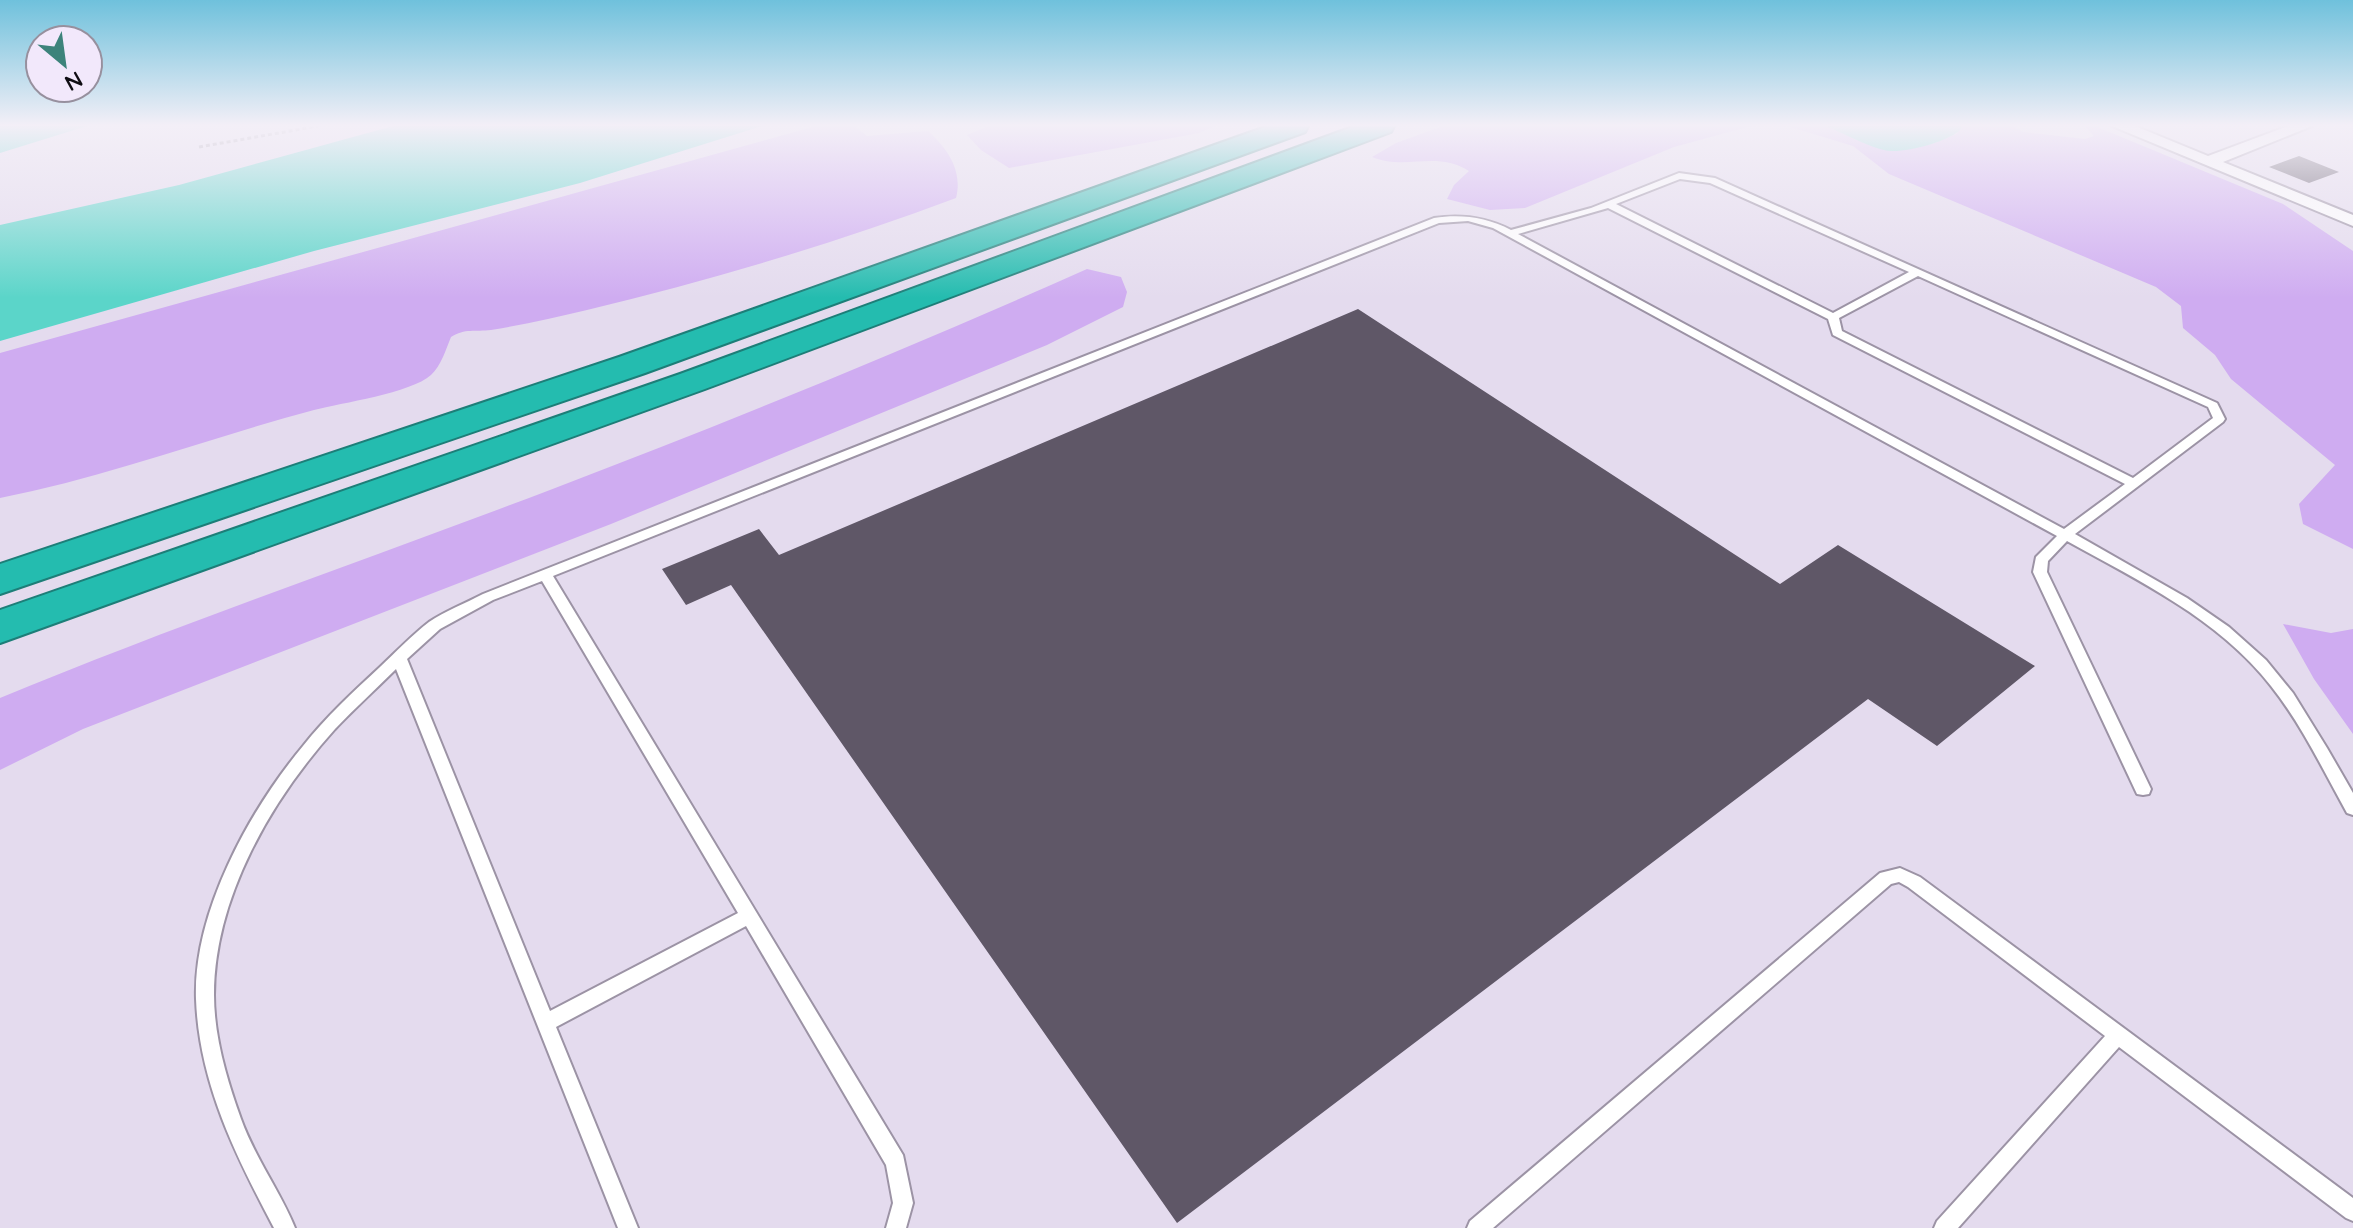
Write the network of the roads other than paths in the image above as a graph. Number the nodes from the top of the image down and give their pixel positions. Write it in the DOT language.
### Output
graph roads {
  1 [pos="1136,183"];
  2 [pos="1229,183"];
  3 [pos="1660,183"];
  4 [pos="1719,183"];
  5 [pos="2260,183"];
  6 [pos="1608,204"];
  7 [pos="2353,221"];
  8 [pos="1511,233"];
  9 [pos="1918,272"];
  10 [pos="1833,317"];
  11 [pos="2134,483"];
  12 [pos="2065,535"];
  13 [pos="545,574"];
  14 [pos="0,579"];
  15 [pos="0,627"];
  16 [pos="399,658"];
  17 [pos="2143,789"];
  18 [pos="2353,808"];
  19 [pos="749,916"];
  20 [pos="546,1023"];
  21 [pos="2118,1035"];
  22 [pos="2353,1211"];
  23 [pos="285,1228"];
  24 [pos="628,1228"];
  25 [pos="896,1228"];
  26 [pos="1477,1228"];
  27 [pos="1944,1228"];
  1 -- 14 [label="highway"];
  2 -- 15 [label="highway"];
  3 -- 6 [label="lane"];
  4 -- 9 [label="lane"];
  5 -- 7 [label="street"];
  6 -- 8 [label="lane"];
  6 -- 10 [label="lane"];
  8 -- 12 [label="lane"];
  8 -- 13 [label="lane"];
  9 -- 10 [label="lane"];
  9 -- 11 [label="lane"];
  10 -- 11 [label="lane"];
  11 -- 12 [label="lane"];
  12 -- 17 [label="lane"];
  12 -- 18 [label="lane"];
  13 -- 16 [label="lane"];
  13 -- 19 [label="lane"];
  16 -- 20 [label="lane"];
  16 -- 23 [label="lane"];
  19 -- 20 [label="lane"];
  19 -- 25 [label="lane"];
  20 -- 24 [label="lane"];
  21 -- 22 [label="lane"];
  21 -- 26 [label="lane"];
  21 -- 27 [label="lane"];
}
